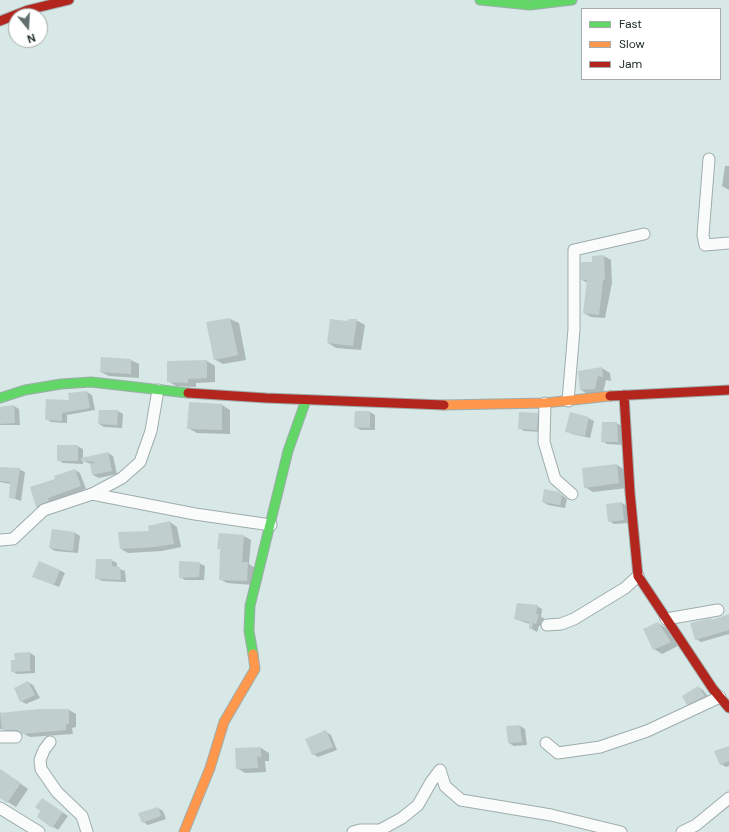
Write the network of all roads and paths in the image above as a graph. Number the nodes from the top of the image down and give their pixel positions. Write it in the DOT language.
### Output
graph roads {
  1 [pos="69,0"];
  2 [pos="480,0"];
  3 [pos="572,0"];
  4 [pos="0,21"];
  5 [pos="709,159"];
  6 [pos="644,234"];
  7 [pos="729,243"];
  8 [pos="158,390"];
  9 [pos="729,390"];
  10 [pos="624,395"];
  11 [pos="0,398"];
  12 [pos="306,400"];
  13 [pos="568,401"];
  14 [pos="545,404"];
  15 [pos="92,494"];
  16 [pos="572,494"];
  17 [pos="271,525"];
  18 [pos="0,540"];
  19 [pos="638,576"];
  20 [pos="718,610"];
  21 [pos="666,619"];
  22 [pos="546,626"];
  23 [pos="720,697"];
  24 [pos="729,708"];
  25 [pos="0,737"];
  26 [pos="16,737"];
  27 [pos="50,742"];
  28 [pos="546,743"];
  29 [pos="729,798"];
  30 [pos="0,808"];
  31 [pos="14,816"];
  32 [pos="24,832"];
  33 [pos="39,832"];
  34 [pos="87,832"];
  35 [pos="184,832"];
  36 [pos="353,832"];
  37 [pos="621,832"];
  38 [pos="682,832"];
  1 -- 4 [label="street"];
  2 -- 3 [label="street"];
  5 -- 7 [label="street"];
  6 -- 13 [label="street"];
  8 -- 11 [label="street"];
  8 -- 12 [label="street"];
  8 -- 15 [label="street"];
  9 -- 10 [label="street"];
  10 -- 13 [label="street"];
  10 -- 19 [label="street"];
  12 -- 14 [label="street"];
  12 -- 17 [label="street"];
  13 -- 14 [label="street"];
  14 -- 16 [label="street"];
  15 -- 17 [label="street"];
  15 -- 18 [label="street"];
  17 -- 35 [label="street"];
  19 -- 21 [label="street"];
  19 -- 22 [label="street"];
  20 -- 21 [label="street"];
  21 -- 23 [label="street"];
  23 -- 24 [label="street"];
  23 -- 28 [label="street"];
  25 -- 26 [label="street"];
  27 -- 34 [label="street"];
  29 -- 38 [label="street"];
  30 -- 31 [label="street"];
  31 -- 32 [label="street"];
  31 -- 33 [label="street"];
  36 -- 37 [label="street"];
}
